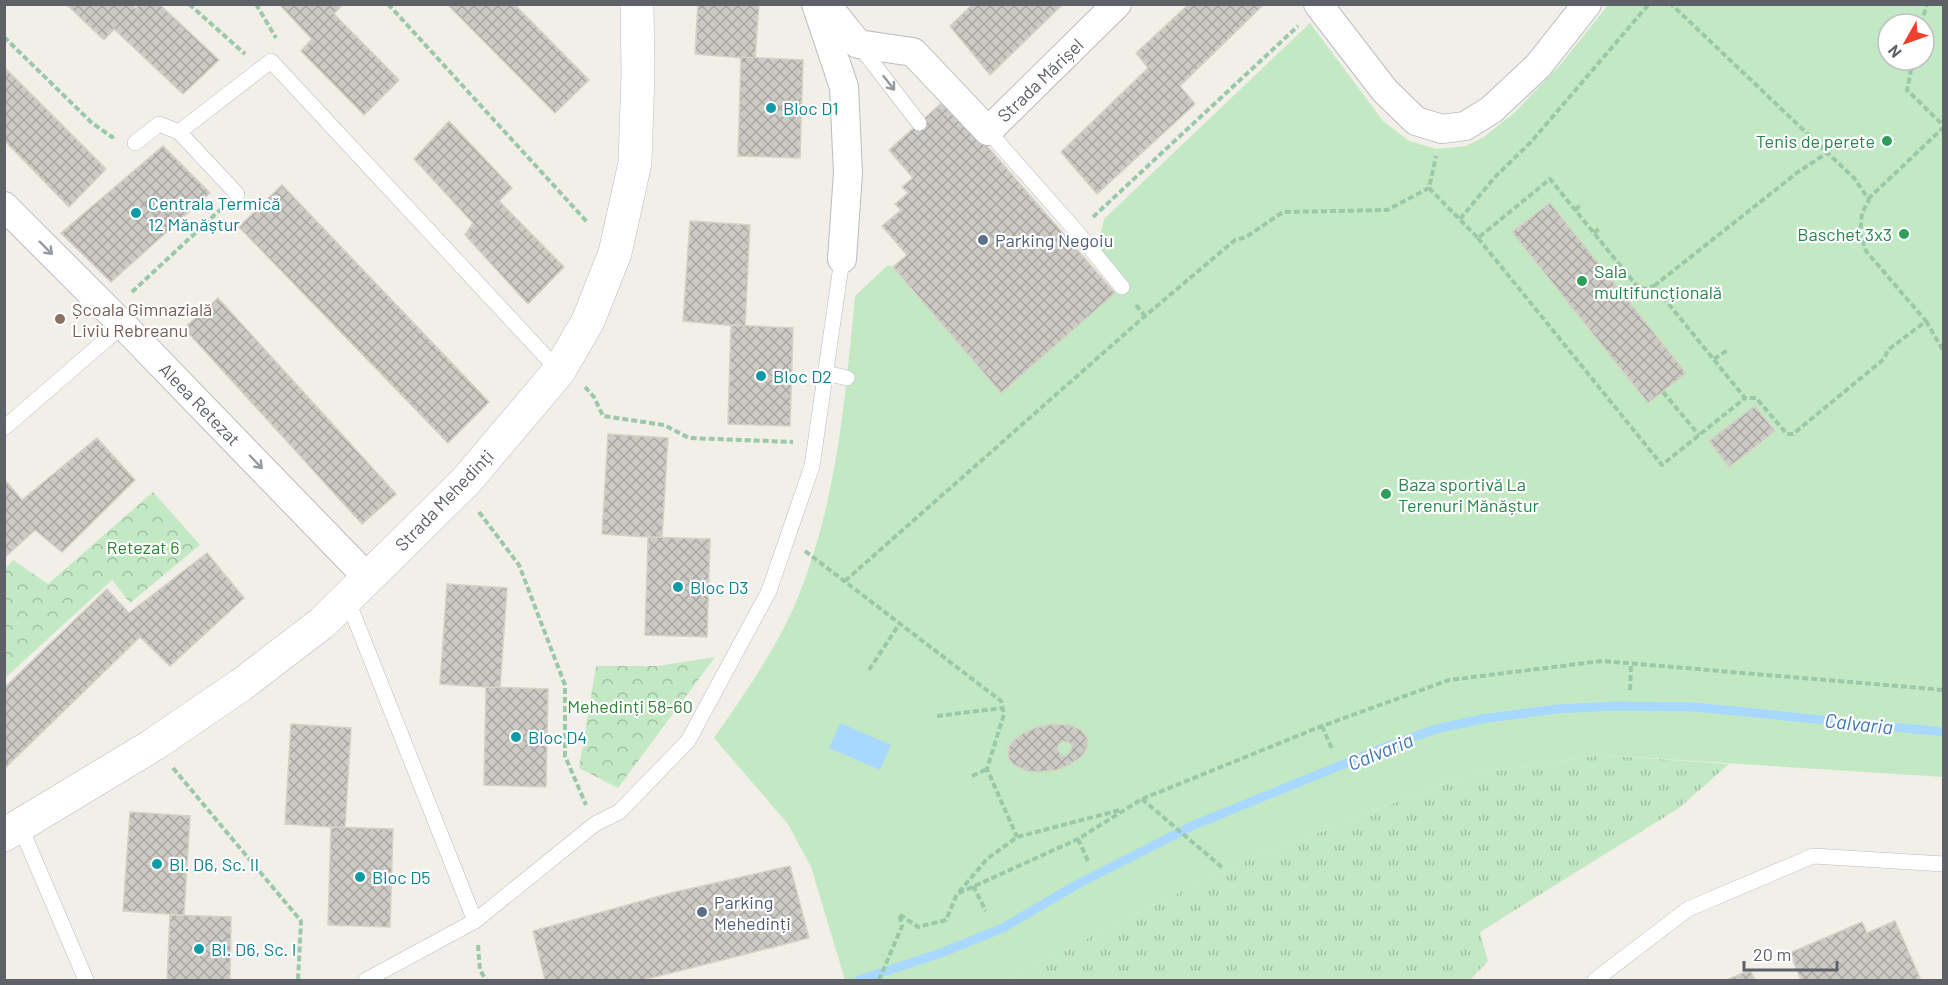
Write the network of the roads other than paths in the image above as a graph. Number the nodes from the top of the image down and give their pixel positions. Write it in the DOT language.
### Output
graph roads {
  1 [pos="637,4"];
  2 [pos="816,4"];
  3 [pos="826,4"];
  4 [pos="1117,4"];
  5 [pos="1587,4"];
  6 [pos="1319,5"];
  7 [pos="858,44"];
  8 [pos="919,123"];
  9 [pos="988,131"];
  10 [pos="179,132"];
  11 [pos="135,143"];
  12 [pos="237,194"];
  13 [pos="4,206"];
  14 [pos="842,259"];
  15 [pos="1122,287"];
  16 [pos="116,319"];
  17 [pos="559,371"];
  18 [pos="826,373"];
  19 [pos="847,378"];
  20 [pos="4,428"];
  21 [pos="358,589"];
  22 [pos="12,830"];
  23 [pos="1944,864"];
  24 [pos="476,921"];
  25 [pos="86,981"];
  26 [pos="366,981"];
  27 [pos="1595,981"];
  1 -- 17 [label="street, Strada Mehedinți"];
  2 -- 14 [label="street"];
  3 -- 7 [label="street"];
  4 -- 9 [label="street, Strada Mărișel"];
  5 -- 6 [label="street"];
  7 -- 8 [label="lane, one-way"];
  7 -- 9 [label="street, Strada Mărișel"];
  9 -- 15 [label="lane"];
  10 -- 11 [label="lane"];
  10 -- 12 [label="lane"];
  10 -- 17 [label="lane"];
  13 -- 16 [label="street, Aleea Retezat, one-way"];
  14 -- 18 [label="lane"];
  16 -- 20 [label="lane"];
  16 -- 21 [label="street, Aleea Retezat, one-way"];
  17 -- 21 [label="street, Strada Mehedinți"];
  18 -- 19 [label="lane"];
  18 -- 24 [label="lane"];
  21 -- 22 [label="street, Strada Mehedinți"];
  21 -- 24 [label="lane"];
  22 -- 25 [label="lane"];
  23 -- 27 [label="lane"];
  24 -- 26 [label="lane"];
}
